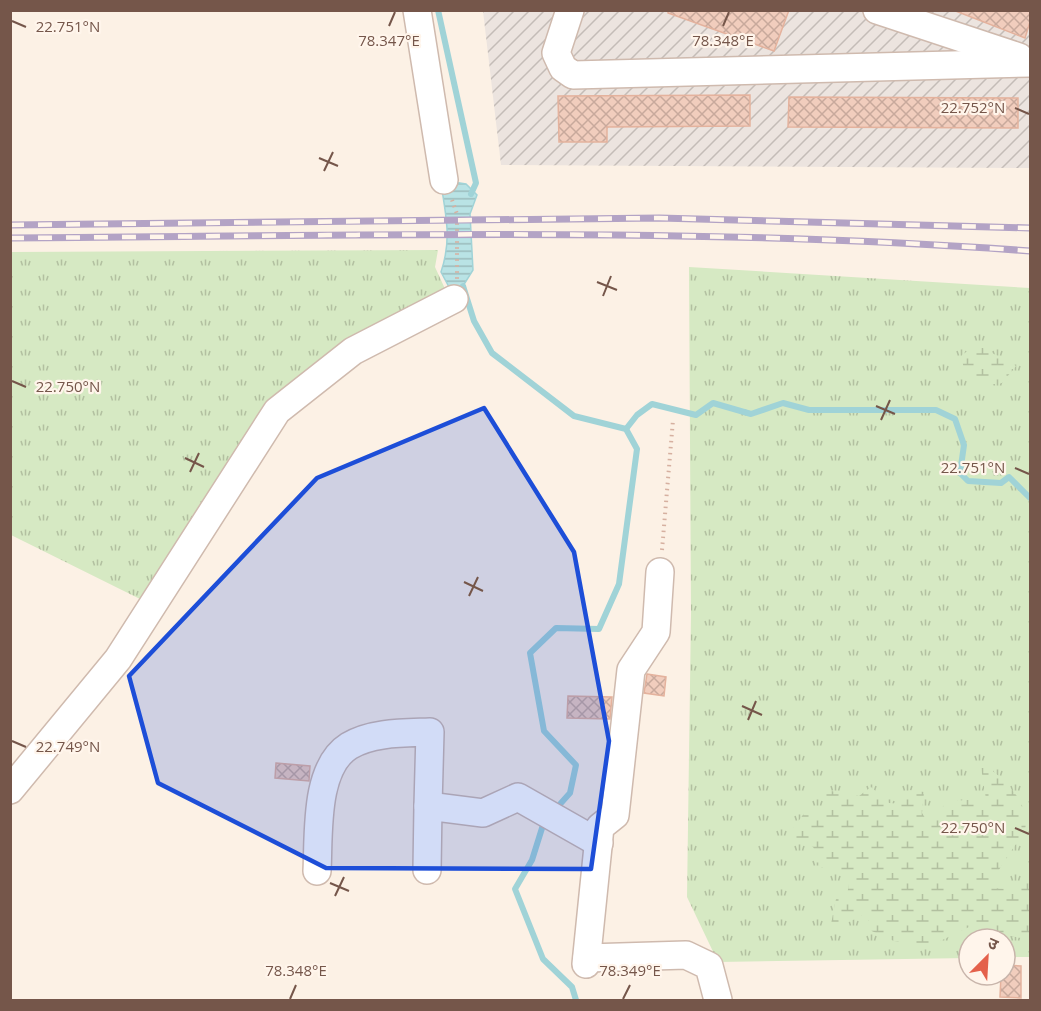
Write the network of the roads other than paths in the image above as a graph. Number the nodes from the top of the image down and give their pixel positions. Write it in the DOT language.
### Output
graph roads {
  1 [pos="417,10"];
  2 [pos="570,10"];
  3 [pos="877,10"];
  4 [pos="912,16"];
  5 [pos="1030,62"];
  6 [pos="444,180"];
  7 [pos="454,299"];
  8 [pos="660,572"];
  9 [pos="10,790"];
  10 [pos="428,806"];
  11 [pos="599,843"];
  12 [pos="427,870"];
  13 [pos="317,871"];
  14 [pos="718,1000"];
  1 -- 6 [label="street"];
  2 -- 5 [label="street"];
  3 -- 4 [label="street"];
  4 -- 5 [label="street"];
  7 -- 9 [label="street"];
  8 -- 11 [label="street"];
  10 -- 11 [label="street"];
  10 -- 12 [label="street"];
  10 -- 13 [label="street"];
  11 -- 14 [label="street"];
}
